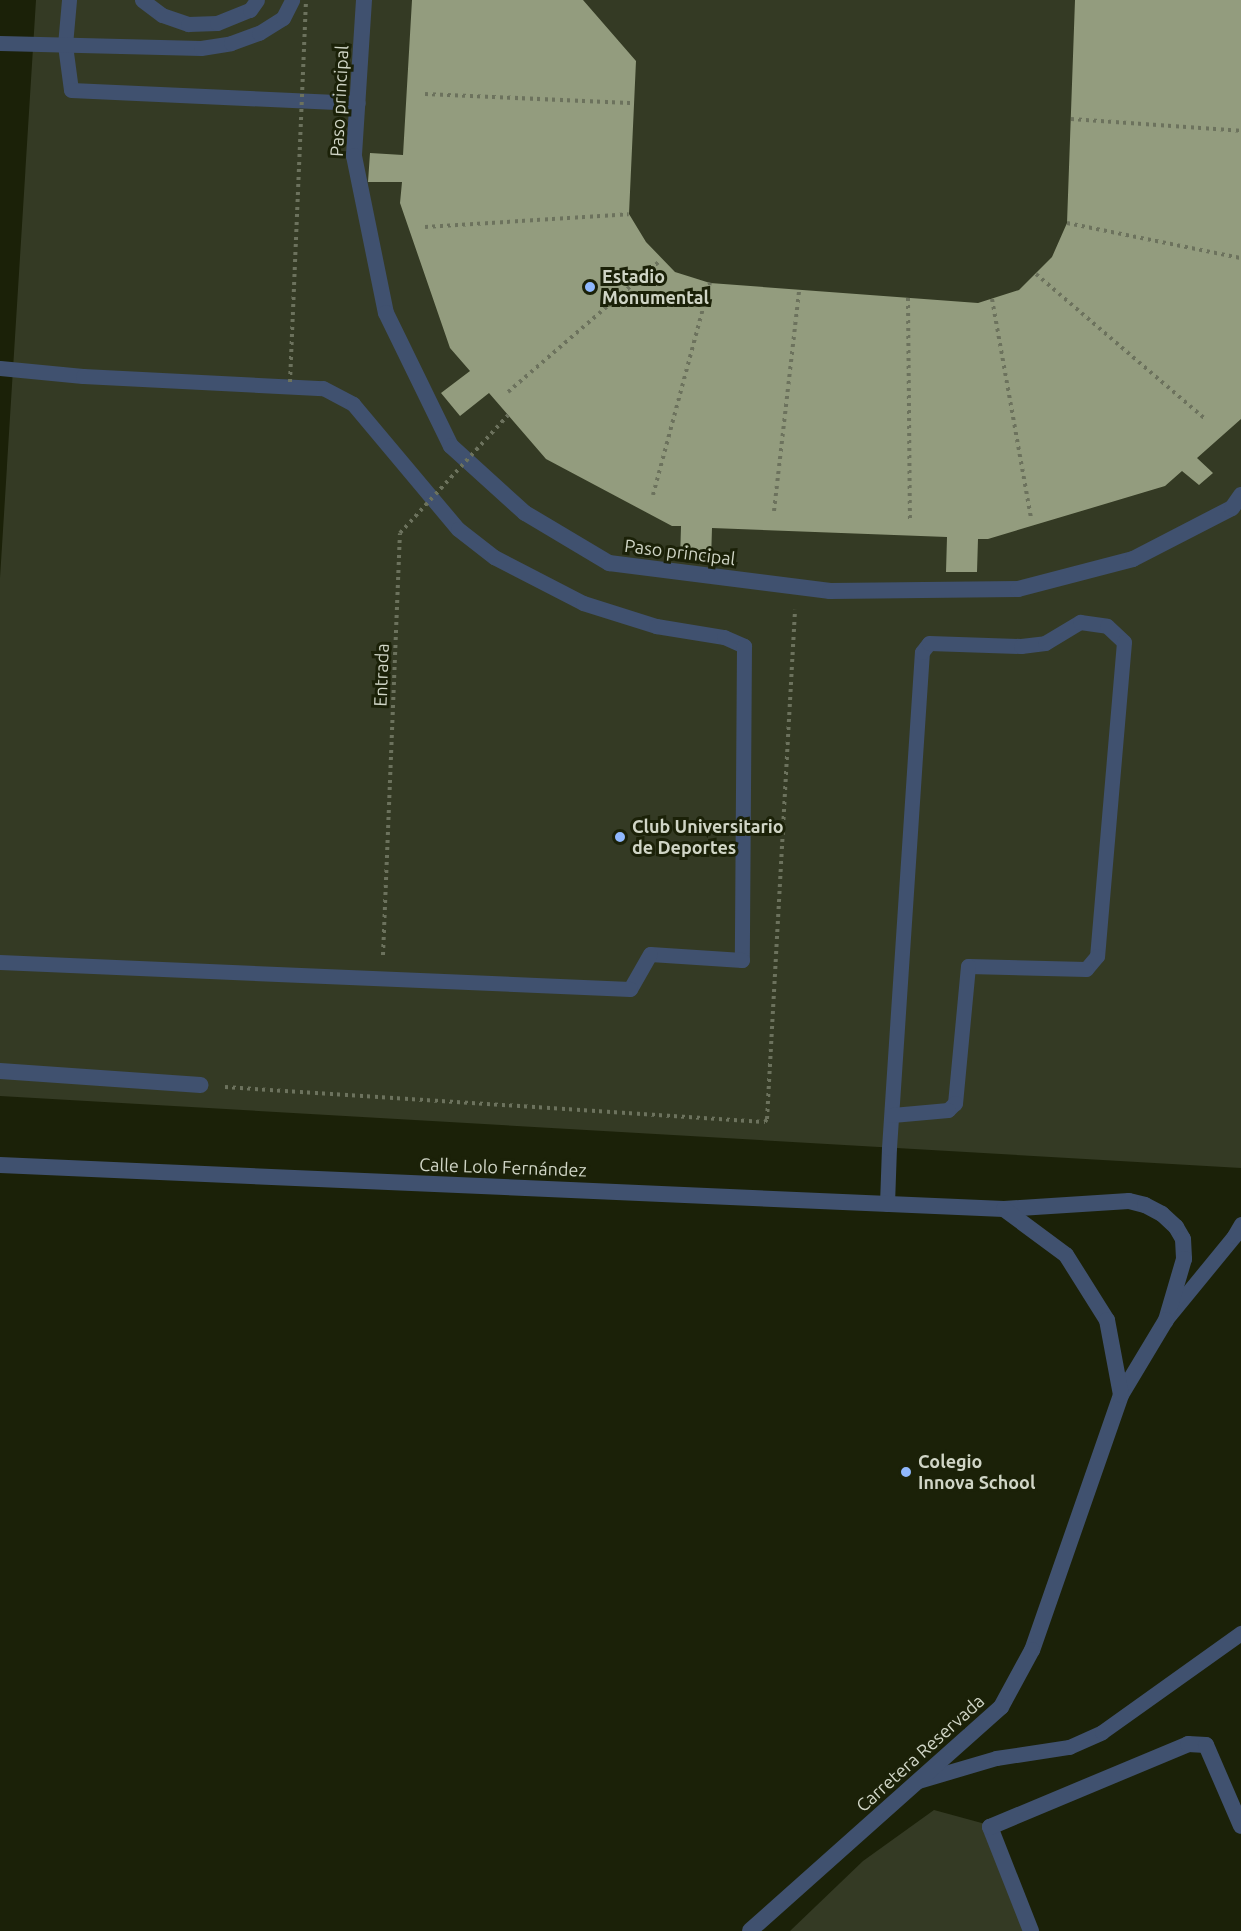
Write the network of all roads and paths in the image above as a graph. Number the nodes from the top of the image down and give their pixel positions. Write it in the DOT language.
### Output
graph roads {
  1 [pos="69,0"];
  2 [pos="141,0"];
  3 [pos="257,0"];
  4 [pos="292,0"];
  5 [pos="306,0"];
  6 [pos="364,0"];
  7 [pos="0,43"];
  8 [pos="65,45"];
  9 [pos="425,94"];
  10 [pos="358,103"];
  11 [pos="634,103"];
  12 [pos="1071,119"];
  13 [pos="1241,131"];
  14 [pos="629,214"];
  15 [pos="1067,223"];
  16 [pos="425,227"];
  17 [pos="1241,258"];
  18 [pos="661,260"];
  19 [pos="1036,274"];
  20 [pos="710,283"];
  21 [pos="799,291"];
  22 [pos="908,298"];
  23 [pos="992,299"];
  24 [pos="0,368"];
  25 [pos="290,382"];
  26 [pos="508,393"];
  27 [pos="508,415"];
  28 [pos="1204,418"];
  29 [pos="653,495"];
  30 [pos="1241,495"];
  31 [pos="774,511"];
  32 [pos="910,519"];
  33 [pos="1031,519"];
  34 [pos="0,962"];
  35 [pos="382,976"];
  36 [pos="0,1071"];
  37 [pos="201,1085"];
  38 [pos="892,1115"];
  39 [pos="0,1165"];
  40 [pos="886,1204"];
  41 [pos="1004,1209"];
  42 [pos="1241,1224"];
  43 [pos="1166,1320"];
  44 [pos="1121,1395"];
  45 [pos="1241,1633"];
  46 [pos="918,1781"];
  47 [pos="1241,1826"];
  48 [pos="750,1931"];
  49 [pos="1031,1931"];
  1 -- 8 [label="lane"];
  2 -- 3 [label="lane"];
  4 -- 8 [label="lane"];
  5 -- 25 [label="path, bridge"];
  6 -- 10 [label="street, Paso principal"];
  7 -- 8 [label="lane"];
  8 -- 10 [label="lane"];
  9 -- 11 [label="path"];
  10 -- 30 [label="street, Paso principal"];
  12 -- 13 [label="path"];
  14 -- 16 [label="path"];
  15 -- 17 [label="path"];
  18 -- 26 [label="path"];
  19 -- 28 [label="path"];
  20 -- 29 [label="path"];
  21 -- 31 [label="path"];
  22 -- 32 [label="path"];
  23 -- 33 [label="path"];
  24 -- 35 [label="lane"];
  27 -- 35 [label="path, Entrada, bridge"];
  34 -- 35 [label="lane"];
  36 -- 37 [label="street"];
  38 -- 38 [label="lane"];
  38 -- 40 [label="lane"];
  39 -- 40 [label="street, Calle Lolo Fernández"];
  40 -- 41 [label="street, Calle Lolo Fernández"];
  41 -- 43 [label="street, Carretera Reservada"];
  41 -- 44 [label="street, Carretera Reservada"];
  42 -- 43 [label="lane"];
  43 -- 44 [label="street, Carretera Reservada"];
  44 -- 46 [label="street, Carretera Reservada"];
  45 -- 46 [label="lane"];
  46 -- 48 [label="street, Carretera Reservada"];
  47 -- 49 [label="street"];
}
